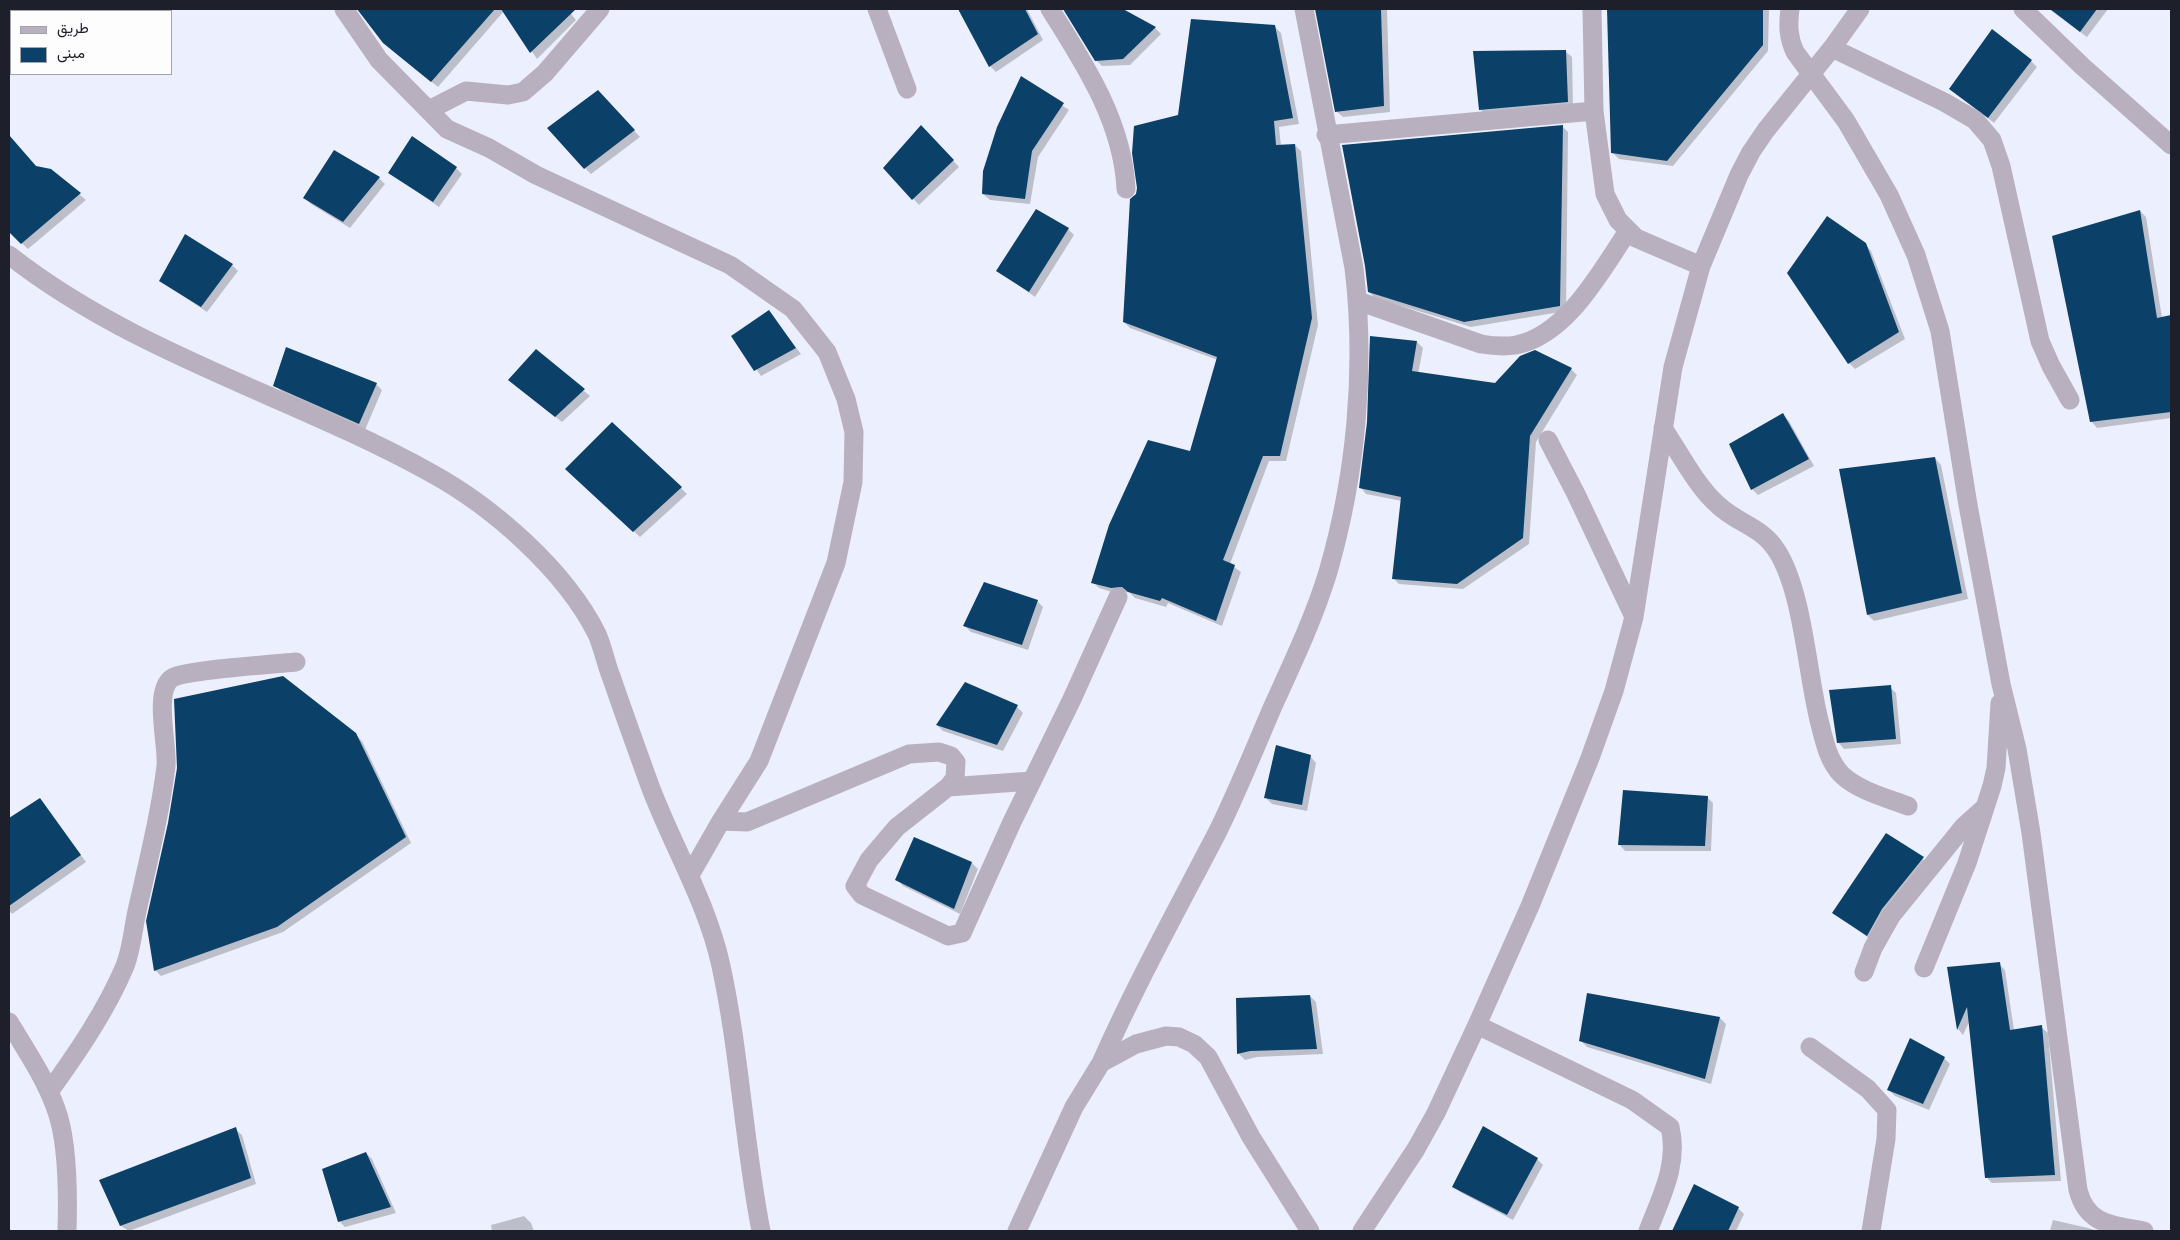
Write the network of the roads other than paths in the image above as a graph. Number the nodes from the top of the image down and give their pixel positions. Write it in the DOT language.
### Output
graph roads {
  1 [pos="344,9"];
  2 [pos="600,9"];
  3 [pos="877,9"];
  4 [pos="1050,9"];
  5 [pos="1304,9"];
  6 [pos="1592,9"];
  7 [pos="1790,9"];
  8 [pos="1860,9"];
  9 [pos="2024,9"];
  10 [pos="1832,48"];
  11 [pos="1811,74"];
  12 [pos="906,88"];
  13 [pos="429,110"];
  14 [pos="1594,111"];
  15 [pos="1326,135"];
  16 [pos="2171,145"];
  17 [pos="1126,189"];
  18 [pos="1628,231"];
  19 [pos="9,255"];
  20 [pos="1701,266"];
  21 [pos="1358,301"];
  22 [pos="2070,400"];
  23 [pos="1663,428"];
  24 [pos="1548,440"];
  25 [pos="1118,597"];
  26 [pos="1634,617"];
  27 [pos="296,662"];
  28 [pos="2001,684"];
  29 [pos="1032,781"];
  30 [pos="948,787"];
  31 [pos="1908,806"];
  32 [pos="1983,808"];
  33 [pos="721,821"];
  34 [pos="690,875"];
  35 [pos="1924,968"];
  36 [pos="1864,972"];
  37 [pos="9,1022"];
  38 [pos="1477,1025"];
  39 [pos="1810,1046"];
  40 [pos="1101,1063"];
  41 [pos="49,1092"];
  42 [pos="67,1231"];
  43 [pos="761,1231"];
  44 [pos="1017,1231"];
  45 [pos="1310,1231"];
  46 [pos="1362,1231"];
  47 [pos="1648,1231"];
  48 [pos="1871,1231"];
  49 [pos="2144,1231"];
  1 -- 13 [label="street"];
  2 -- 13 [label="street"];
  3 -- 12 [label="street"];
  4 -- 17 [label="street"];
  5 -- 15 [label="street"];
  6 -- 14 [label="street"];
  7 -- 11 [label="street"];
  8 -- 10 [label="street"];
  9 -- 16 [label="street"];
  10 -- 11 [label="street"];
  10 -- 22 [label="street"];
  11 -- 20 [label="street"];
  11 -- 28 [label="street"];
  13 -- 33 [label="street"];
  14 -- 15 [label="street"];
  14 -- 18 [label="street"];
  15 -- 21 [label="street"];
  18 -- 20 [label="street"];
  18 -- 21 [label="street"];
  19 -- 34 [label="street"];
  20 -- 23 [label="street"];
  21 -- 40 [label="street"];
  23 -- 26 [label="street"];
  23 -- 31 [label="street"];
  24 -- 26 [label="street"];
  25 -- 29 [label="street"];
  26 -- 38 [label="street"];
  27 -- 41 [label="street"];
  28 -- 32 [label="street"];
  28 -- 49 [label="street"];
  29 -- 30 [label="street"];
  29 -- 30 [label="street"];
  30 -- 33 [label="street"];
  32 -- 35 [label="street"];
  32 -- 36 [label="street"];
  33 -- 34 [label="street"];
  34 -- 43 [label="street"];
  37 -- 41 [label="street"];
  38 -- 46 [label="street"];
  38 -- 47 [label="street"];
  39 -- 48 [label="street"];
  40 -- 44 [label="street"];
  40 -- 45 [label="street"];
  41 -- 42 [label="street"];
}
